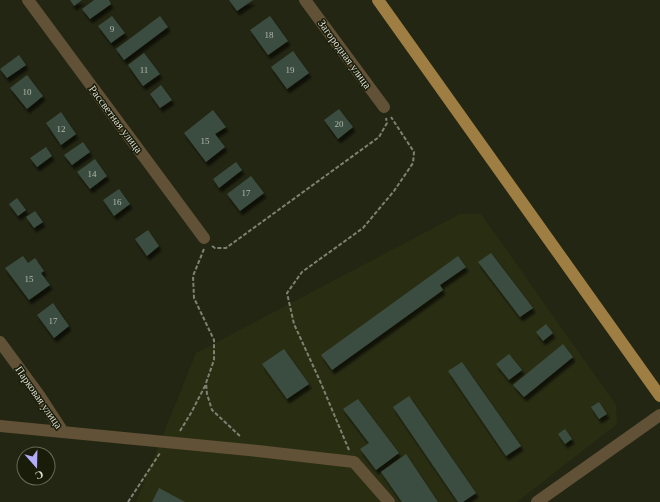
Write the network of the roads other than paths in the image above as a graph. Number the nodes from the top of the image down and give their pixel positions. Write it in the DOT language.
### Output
graph roads {
  1 [pos="28,0"];
  2 [pos="305,0"];
  3 [pos="378,0"];
  4 [pos="384,107"];
  5 [pos="204,238"];
  6 [pos="0,342"];
  7 [pos="660,396"];
  8 [pos="660,415"];
  9 [pos="0,426"];
  10 [pos="63,432"];
  11 [pos="389,502"];
  12 [pos="537,502"];
  1 -- 5 [label="street, Рассветная улица"];
  2 -- 4 [label="street, Загородная улица"];
  3 -- 7 [label="main road"];
  6 -- 10 [label="street, Парковая улица"];
  8 -- 12 [label="street"];
  9 -- 10 [label="street"];
  10 -- 11 [label="street"];
}
